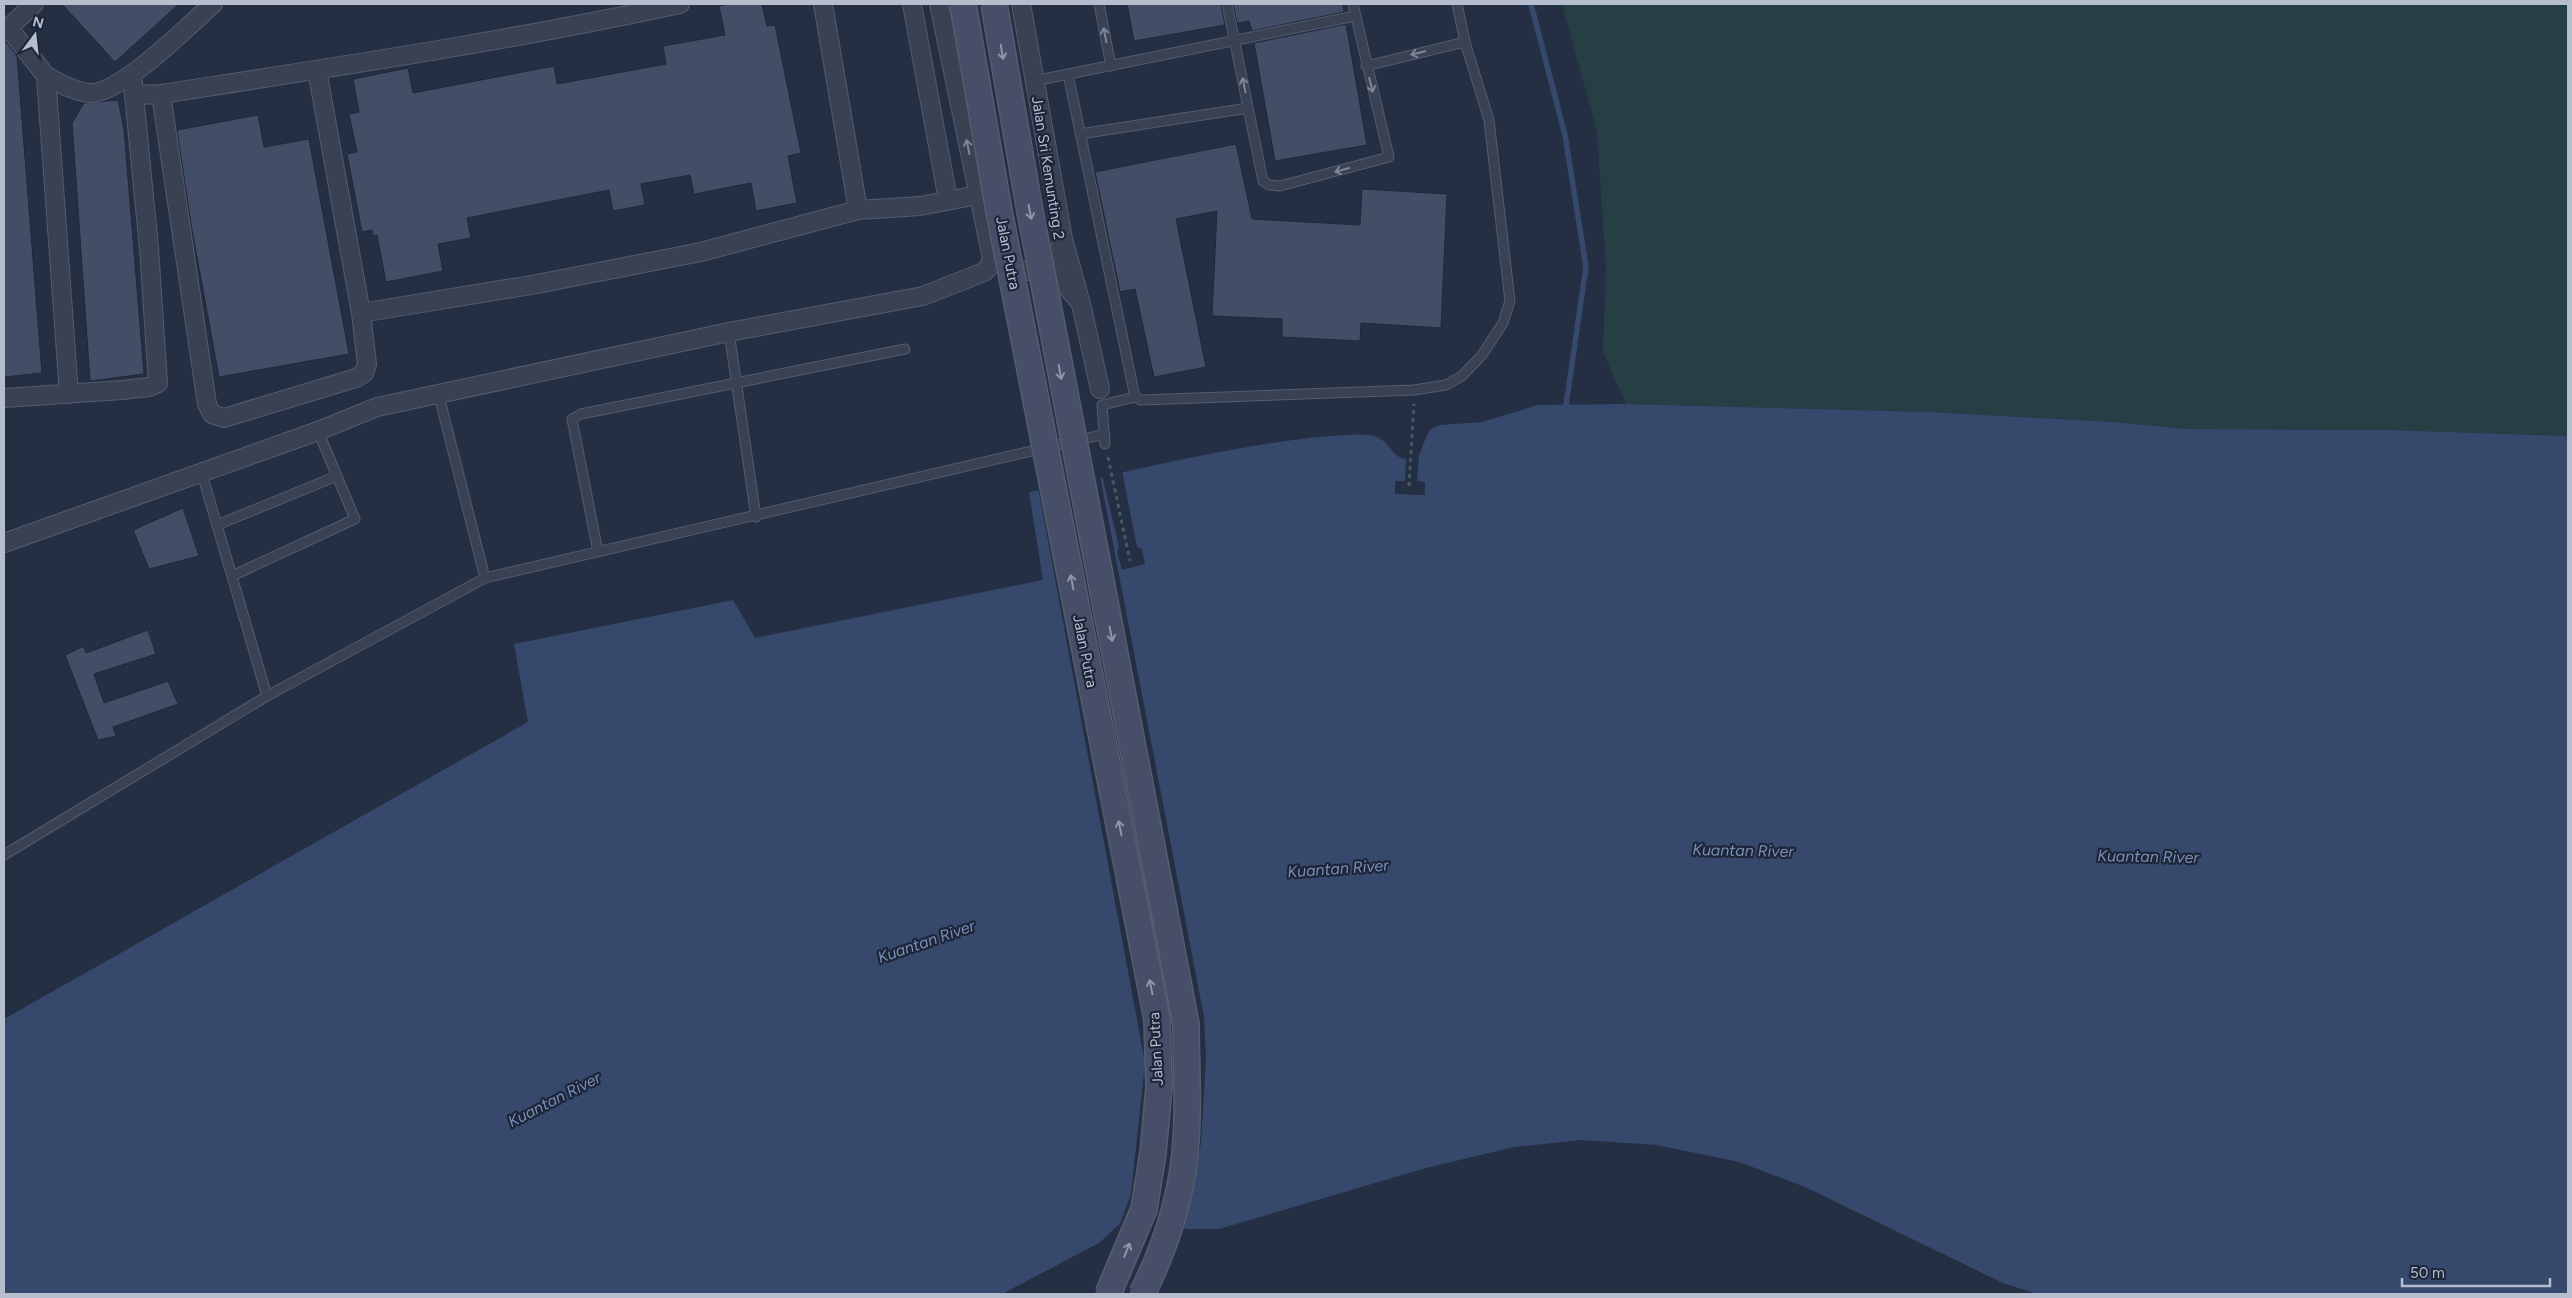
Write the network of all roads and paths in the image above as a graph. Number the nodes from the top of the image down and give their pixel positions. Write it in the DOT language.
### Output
graph roads {
  1 [pos="34,4"];
  2 [pos="212,4"];
  3 [pos="680,4"];
  4 [pos="822,4"];
  5 [pos="912,4"];
  6 [pos="939,4"];
  7 [pos="962,4"];
  8 [pos="994,4"];
  9 [pos="1021,4"];
  10 [pos="1099,4"];
  11 [pos="1227,4"];
  12 [pos="1353,4"];
  13 [pos="1457,4"];
  14 [pos="1355,16"];
  15 [pos="6,30"];
  16 [pos="1235,42"];
  17 [pos="1465,42"];
  18 [pos="1111,66"];
  19 [pos="1366,66"];
  20 [pos="318,70"];
  21 [pos="132,74"];
  22 [pos="1068,74"];
  23 [pos="46,76"];
  24 [pos="1034,81"];
  25 [pos="161,94"];
  26 [pos="135,95"];
  27 [pos="1248,108"];
  28 [pos="1080,134"];
  29 [pos="978,195"];
  30 [pos="948,200"];
  31 [pos="858,210"];
  32 [pos="1063,239"];
  33 [pos="992,258"];
  34 [pos="1048,265"];
  35 [pos="1081,304"];
  36 [pos="361,313"];
  37 [pos="729,332"];
  38 [pos="905,349"];
  39 [pos="737,382"];
  40 [pos="438,392"];
  41 [pos="69,394"];
  42 [pos="1101,397"];
  43 [pos="1135,397"];
  44 [pos="4,398"];
  45 [pos="1414,398"];
  46 [pos="318,431"];
  47 [pos="1105,439"];
  48 [pos="202,474"];
  49 [pos="337,476"];
  50 [pos="1409,486"];
  51 [pos="756,517"];
  52 [pos="217,525"];
  53 [pos="4,543"];
  54 [pos="598,552"];
  55 [pos="1130,561"];
  56 [pos="232,576"];
  57 [pos="484,578"];
  58 [pos="267,696"];
  59 [pos="4,855"];
  60 [pos="1108,1294"];
  61 [pos="1142,1294"];
  1 -- 15 [label="street"];
  2 -- 21 [label="street"];
  3 -- 20 [label="street"];
  4 -- 31 [label="street"];
  5 -- 30 [label="street"];
  29 -- 6 [label="street, one-way"];
  60 -- 7 [label="main road, Jalan Putra, one-way, bridge"];
  8 -- 61 [label="main road, Jalan Putra, one-way, bridge"];
  9 -- 24 [label="street, Jalan Sri Kemunting 2"];
  18 -- 10 [label="lane, one-way"];
  11 -- 16 [label="lane"];
  12 -- 14 [label="lane"];
  13 -- 17 [label="lane"];
  14 -- 16 [label="lane"];
  14 -- 19 [label="lane"];
  15 -- 23 [label="street"];
  16 -- 18 [label="lane"];
  27 -- 16 [label="lane, one-way"];
  17 -- 19 [label="lane, one-way"];
  17 -- 43 [label="lane"];
  18 -- 22 [label="lane"];
  19 -- 27 [label="lane, one-way"];
  20 -- 25 [label="street"];
  20 -- 36 [label="street"];
  21 -- 23 [label="street"];
  21 -- 26 [label="street"];
  22 -- 24 [label="lane"];
  22 -- 28 [label="lane"];
  23 -- 41 [label="street"];
  24 -- 32 [label="street, Jalan Sri Kemunting 2"];
  25 -- 26 [label="street"];
  25 -- 36 [label="street"];
  26 -- 41 [label="street"];
  27 -- 28 [label="lane"];
  28 -- 43 [label="lane"];
  29 -- 30 [label="street"];
  29 -- 33 [label="street"];
  30 -- 31 [label="street"];
  31 -- 36 [label="street"];
  32 -- 34 [label="street, Jalan Sri Kemunting 2"];
  32 -- 35 [label="street"];
  33 -- 34 [label="street"];
  33 -- 37 [label="street"];
  34 -- 35 [label="street"];
  35 -- 42 [label="street"];
  37 -- 39 [label="lane"];
  37 -- 40 [label="street"];
  38 -- 39 [label="lane"];
  39 -- 51 [label="lane"];
  39 -- 54 [label="lane"];
  40 -- 46 [label="street"];
  40 -- 57 [label="lane"];
  41 -- 44 [label="street"];
  42 -- 43 [label="lane"];
  42 -- 47 [label="lane"];
  45 -- 50 [label="path"];
  46 -- 48 [label="street"];
  46 -- 49 [label="lane"];
  47 -- 51 [label="lane"];
  47 -- 55 [label="path"];
  48 -- 52 [label="lane"];
  48 -- 53 [label="street"];
  49 -- 52 [label="lane"];
  49 -- 56 [label="lane"];
  51 -- 54 [label="lane"];
  52 -- 56 [label="lane"];
  54 -- 57 [label="lane"];
  56 -- 58 [label="lane"];
  57 -- 58 [label="lane"];
  58 -- 59 [label="lane"];
}
